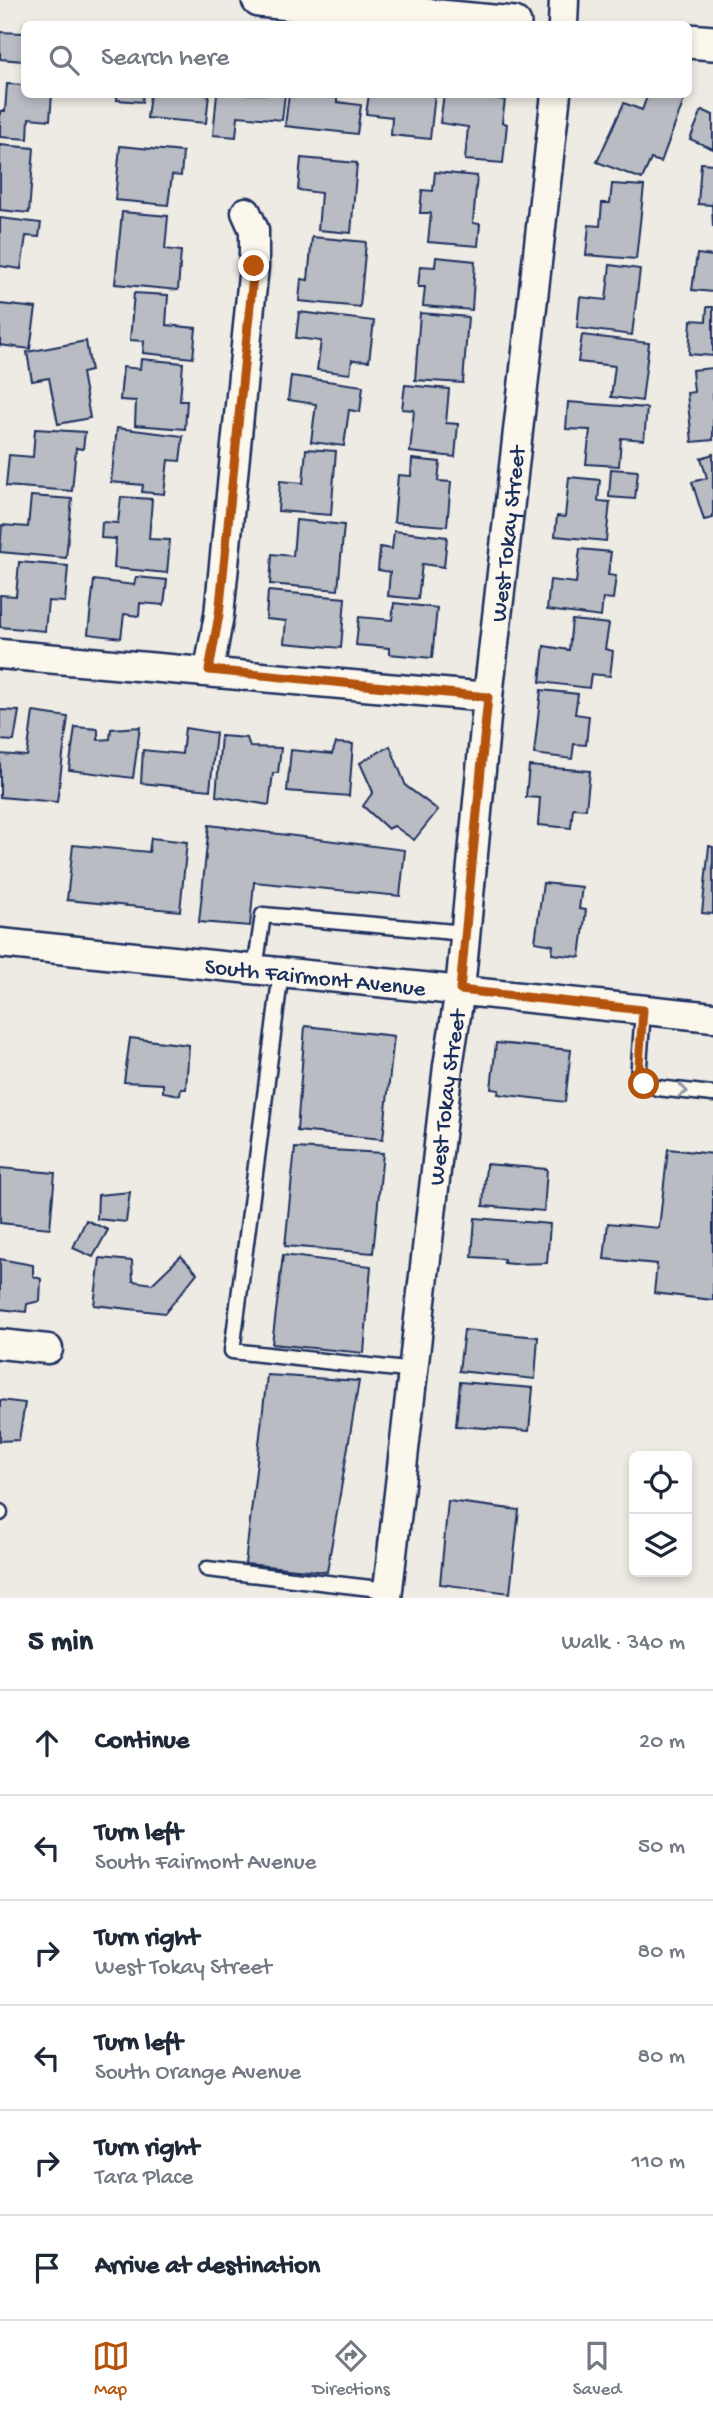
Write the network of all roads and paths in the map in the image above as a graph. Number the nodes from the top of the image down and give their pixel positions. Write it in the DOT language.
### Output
graph roads {
  1 [pos="259,0"];
  2 [pos="564,0"];
  3 [pos="482,21"];
  4 [pos="563,21"];
  5 [pos="692,41"];
  6 [pos="713,43"];
  7 [pos="556,98"];
  8 [pos="246,212"];
  9 [pos="0,654"];
  10 [pos="209,670"];
  11 [pos="488,697"];
  12 [pos="465,933"];
  13 [pos="0,943"];
  14 [pos="268,970"];
  15 [pos="460,990"];
  16 [pos="643,1010"];
  17 [pos="713,1017"];
  18 [pos="713,1094"];
  19 [pos="0,1344"];
  20 [pos="48,1349"];
  21 [pos="415,1371"];
  22 [pos="207,1569"];
  23 [pos="388,1594"];
  1 -- 3 [label="street"];
  2 -- 4 [label="street"];
  5 -- 6 [label="street"];
  7 -- 11 [label="street, West Tokay Street"];
  8 -- 10 [label="street"];
  9 -- 10 [label="street"];
  10 -- 11 [label="street"];
  11 -- 12 [label="street, West Tokay Street"];
  12 -- 14 [label="lane"];
  12 -- 15 [label="street, West Tokay Street"];
  13 -- 14 [label="street, South Fairmont Avenue"];
  14 -- 15 [label="street, South Fairmont Avenue"];
  14 -- 21 [label="lane"];
  15 -- 16 [label="street, South Fairmont Avenue"];
  15 -- 21 [label="street, West Tokay Street"];
  16 -- 17 [label="street, South Fairmont Avenue"];
  16 -- 18 [label="lane, one-way"];
  19 -- 20 [label="street"];
  21 -- 23 [label="street, West Tokay Street"];
  22 -- 23 [label="lane"];
}
